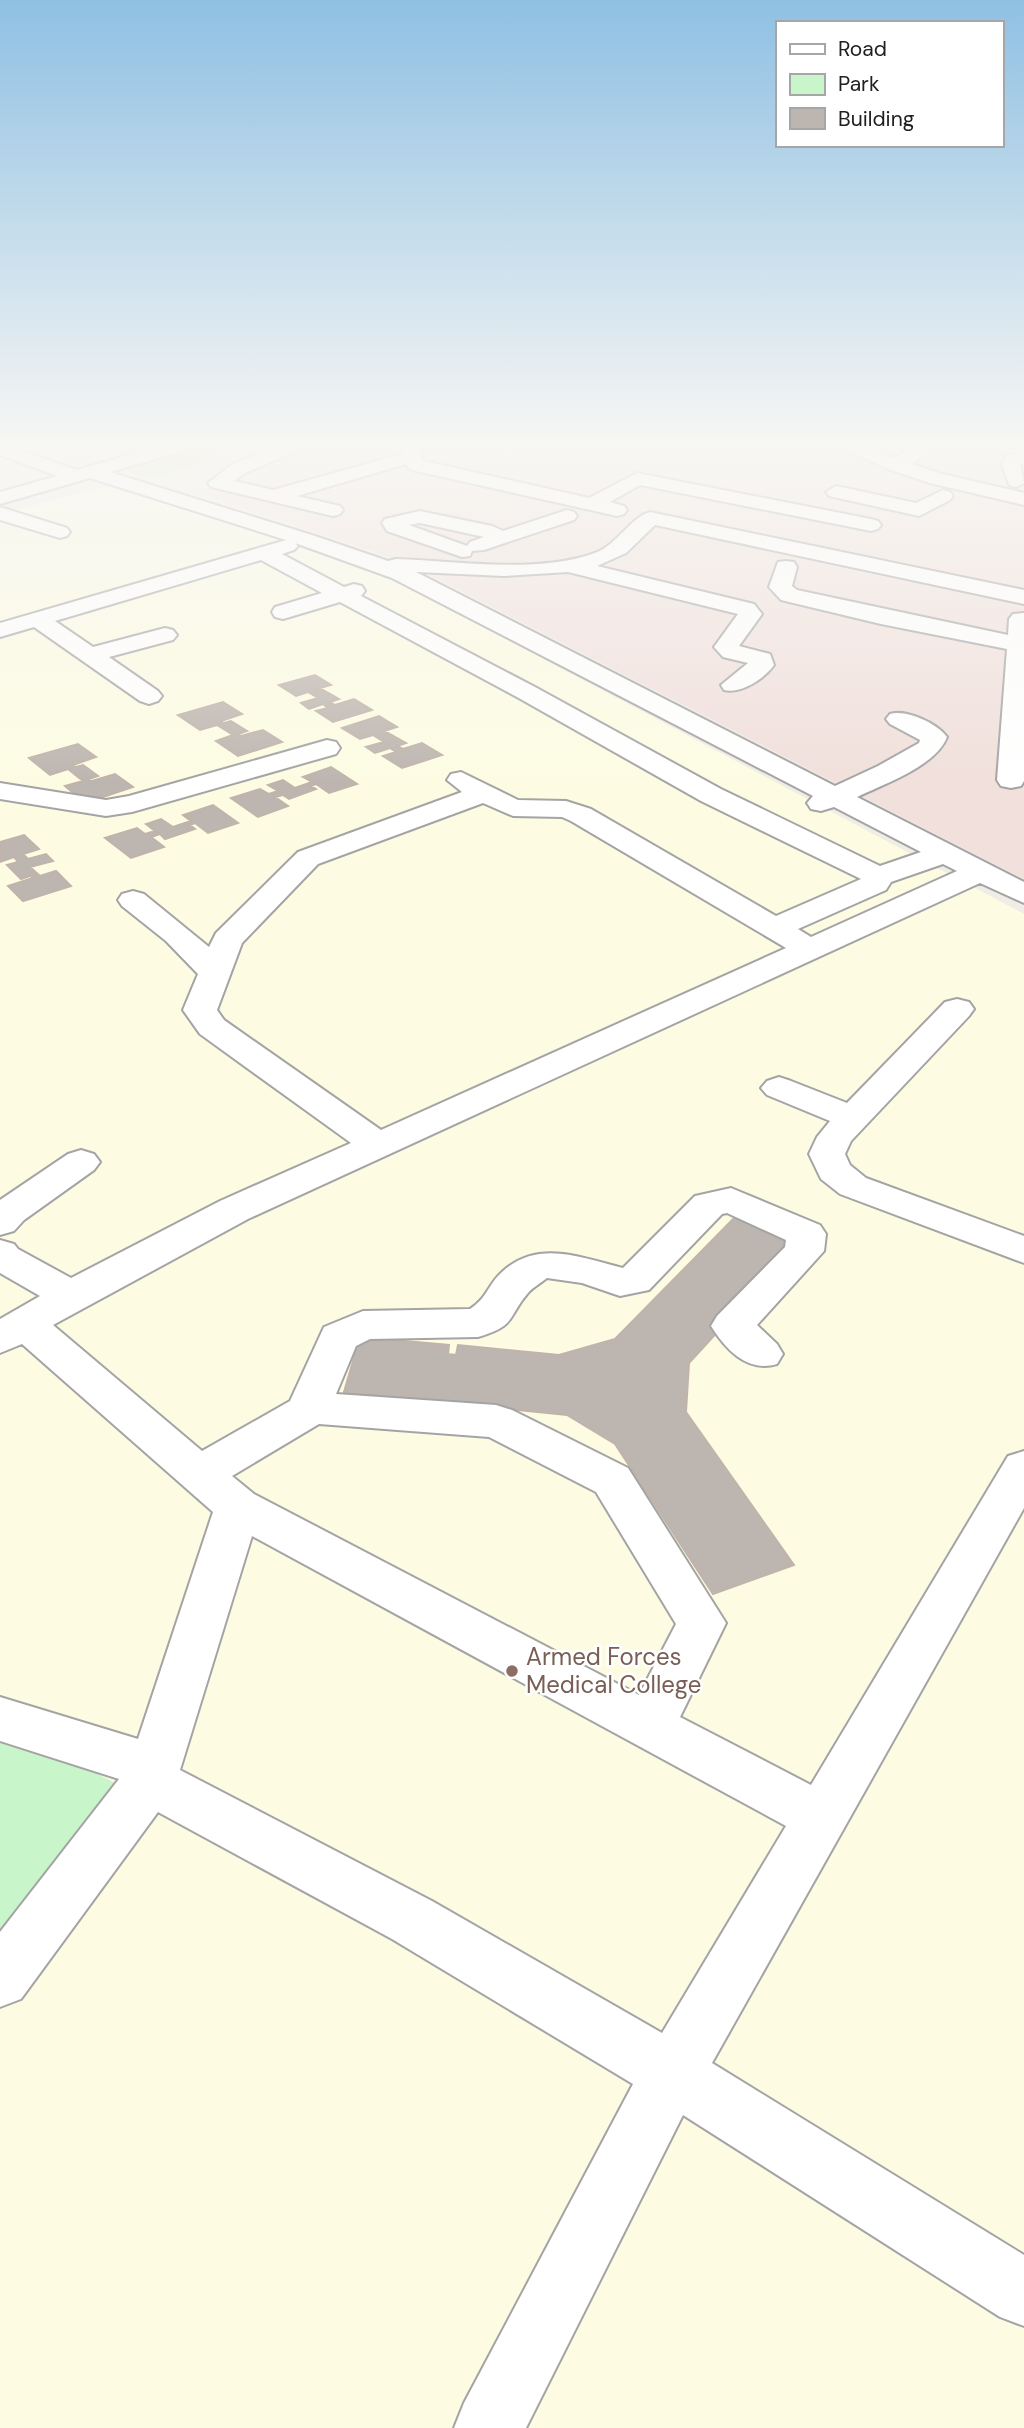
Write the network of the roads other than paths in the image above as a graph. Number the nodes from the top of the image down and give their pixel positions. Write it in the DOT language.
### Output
graph roads {
  1 [pos="226,555"];
  2 [pos="261,555"];
  3 [pos="353,555"];
  4 [pos="452,555"];
  5 [pos="465,555"];
  6 [pos="608,555"];
  7 [pos="724,555"];
  8 [pos="804,555"];
  9 [pos="834,555"];
  10 [pos="458,559"];
  11 [pos="381,565"];
  12 [pos="567,566"];
  13 [pos="786,567"];
  14 [pos="404,588"];
  15 [pos="1018,589"];
  16 [pos="692,595"];
  17 [pos="350,600"];
  18 [pos="8,605"];
  19 [pos="84,605"];
  20 [pos="283,612"];
  21 [pos="483,615"];
  22 [pos="665,615"];
  23 [pos="37,619"];
  24 [pos="0,630"];
  25 [pos="1022,630"];
  26 [pos="415,633"];
  27 [pos="165,635"];
  28 [pos="90,655"];
  29 [pos="1021,682"];
  30 [pos="733,685"];
  31 [pos="149,696"];
  32 [pos="899,719"];
  33 [pos="1019,722"];
  34 [pos="692,723"];
  35 [pos="717,735"];
  36 [pos="625,747"];
  37 [pos="327,748"];
  38 [pos="649,760"];
  39 [pos="1016,776"];
  40 [pos="811,783"];
  41 [pos="863,783"];
  42 [pos="0,791"];
  43 [pos="836,796"];
  44 [pos="738,808"];
  45 [pos="771,824"];
  46 [pos="947,853"];
  47 [pos="982,871"];
  48 [pos="878,876"];
  49 [pos="1022,886"];
  50 [pos="133,900"];
  51 [pos="773,929"];
  52 [pos="810,949"];
  53 [pos="214,974"];
  54 [pos="957,1009"];
  55 [pos="779,1088"];
  56 [pos="853,1118"];
  57 [pos="377,1144"];
  58 [pos="81,1162"];
  59 [pos="0,1222"];
  60 [pos="1024,1250"];
  61 [pos="0,1253"];
  62 [pos="71,1297"];
  63 [pos="13,1331"];
  64 [pos="762,1354"];
  65 [pos="307,1411"];
  66 [pos="1024,1468"];
  67 [pos="199,1474"];
  68 [pos="238,1507"];
  69 [pos="0,1719"];
  70 [pos="650,1726"];
  71 [pos="152,1774"];
  72 [pos="822,1818"];
  73 [pos="0,1979"];
  74 [pos="672,2073"];
  75 [pos="1024,2293"];
  76 [pos="489,2428"];
  1 -- 19 [label="street"];
  2 -- 17 [label="street"];
  3 -- 11 [label="street"];
  4 -- 10 [label="street"];
  5 -- 10 [label="street"];
  6 -- 12 [label="street"];
  7 -- 13 [label="street"];
  8 -- 13 [label="street"];
  9 -- 15 [label="street"];
  10 -- 11 [label="street"];
  10 -- 12 [label="street"];
  11 -- 14 [label="street"];
  12 -- 16 [label="street"];
  13 -- 25 [label="street"];
  14 -- 17 [label="street"];
  14 -- 21 [label="street"];
  15 -- 25 [label="street"];
  16 -- 22 [label="street"];
  16 -- 30 [label="street"];
  17 -- 20 [label="street"];
  17 -- 26 [label="street"];
  18 -- 19 [label="street"];
  19 -- 23 [label="street"];
  21 -- 26 [label="street"];
  21 -- 34 [label="street"];
  23 -- 24 [label="street"];
  23 -- 28 [label="street"];
  25 -- 29 [label="street"];
  26 -- 36 [label="street"];
  27 -- 28 [label="street"];
  28 -- 31 [label="street"];
  29 -- 33 [label="street"];
  32 -- 41 [label="street"];
  33 -- 39 [label="street"];
  34 -- 35 [label="street"];
  34 -- 36 [label="street"];
  35 -- 38 [label="street"];
  35 -- 40 [label="street"];
  36 -- 38 [label="street"];
  37 -- 42 [label="street"];
  38 -- 44 [label="street"];
  40 -- 43 [label="street"];
  40 -- 44 [label="street"];
  41 -- 43 [label="street"];
  41 -- 49 [label="street"];
  43 -- 45 [label="street"];
  43 -- 46 [label="street"];
  44 -- 45 [label="street"];
  45 -- 48 [label="street"];
  46 -- 47 [label="street"];
  46 -- 48 [label="street"];
  47 -- 49 [label="street"];
  47 -- 52 [label="street"];
  48 -- 51 [label="street"];
  50 -- 53 [label="street"];
  51 -- 52 [label="street"];
  51 -- 53 [label="street"];
  52 -- 57 [label="street"];
  53 -- 57 [label="street"];
  54 -- 56 [label="street"];
  55 -- 56 [label="street"];
  56 -- 60 [label="street"];
  57 -- 62 [label="street"];
  58 -- 59 [label="street"];
  61 -- 62 [label="street"];
  62 -- 63 [label="street"];
  63 -- 67 [label="street"];
  64 -- 65 [label="street"];
  65 -- 67 [label="street"];
  65 -- 70 [label="street"];
  66 -- 72 [label="street"];
  67 -- 68 [label="street"];
  68 -- 70 [label="street"];
  68 -- 71 [label="street"];
  69 -- 71 [label="street"];
  70 -- 72 [label="street"];
  71 -- 73 [label="street"];
  71 -- 74 [label="street"];
  72 -- 74 [label="street"];
  74 -- 75 [label="street"];
  74 -- 76 [label="street"];
}
